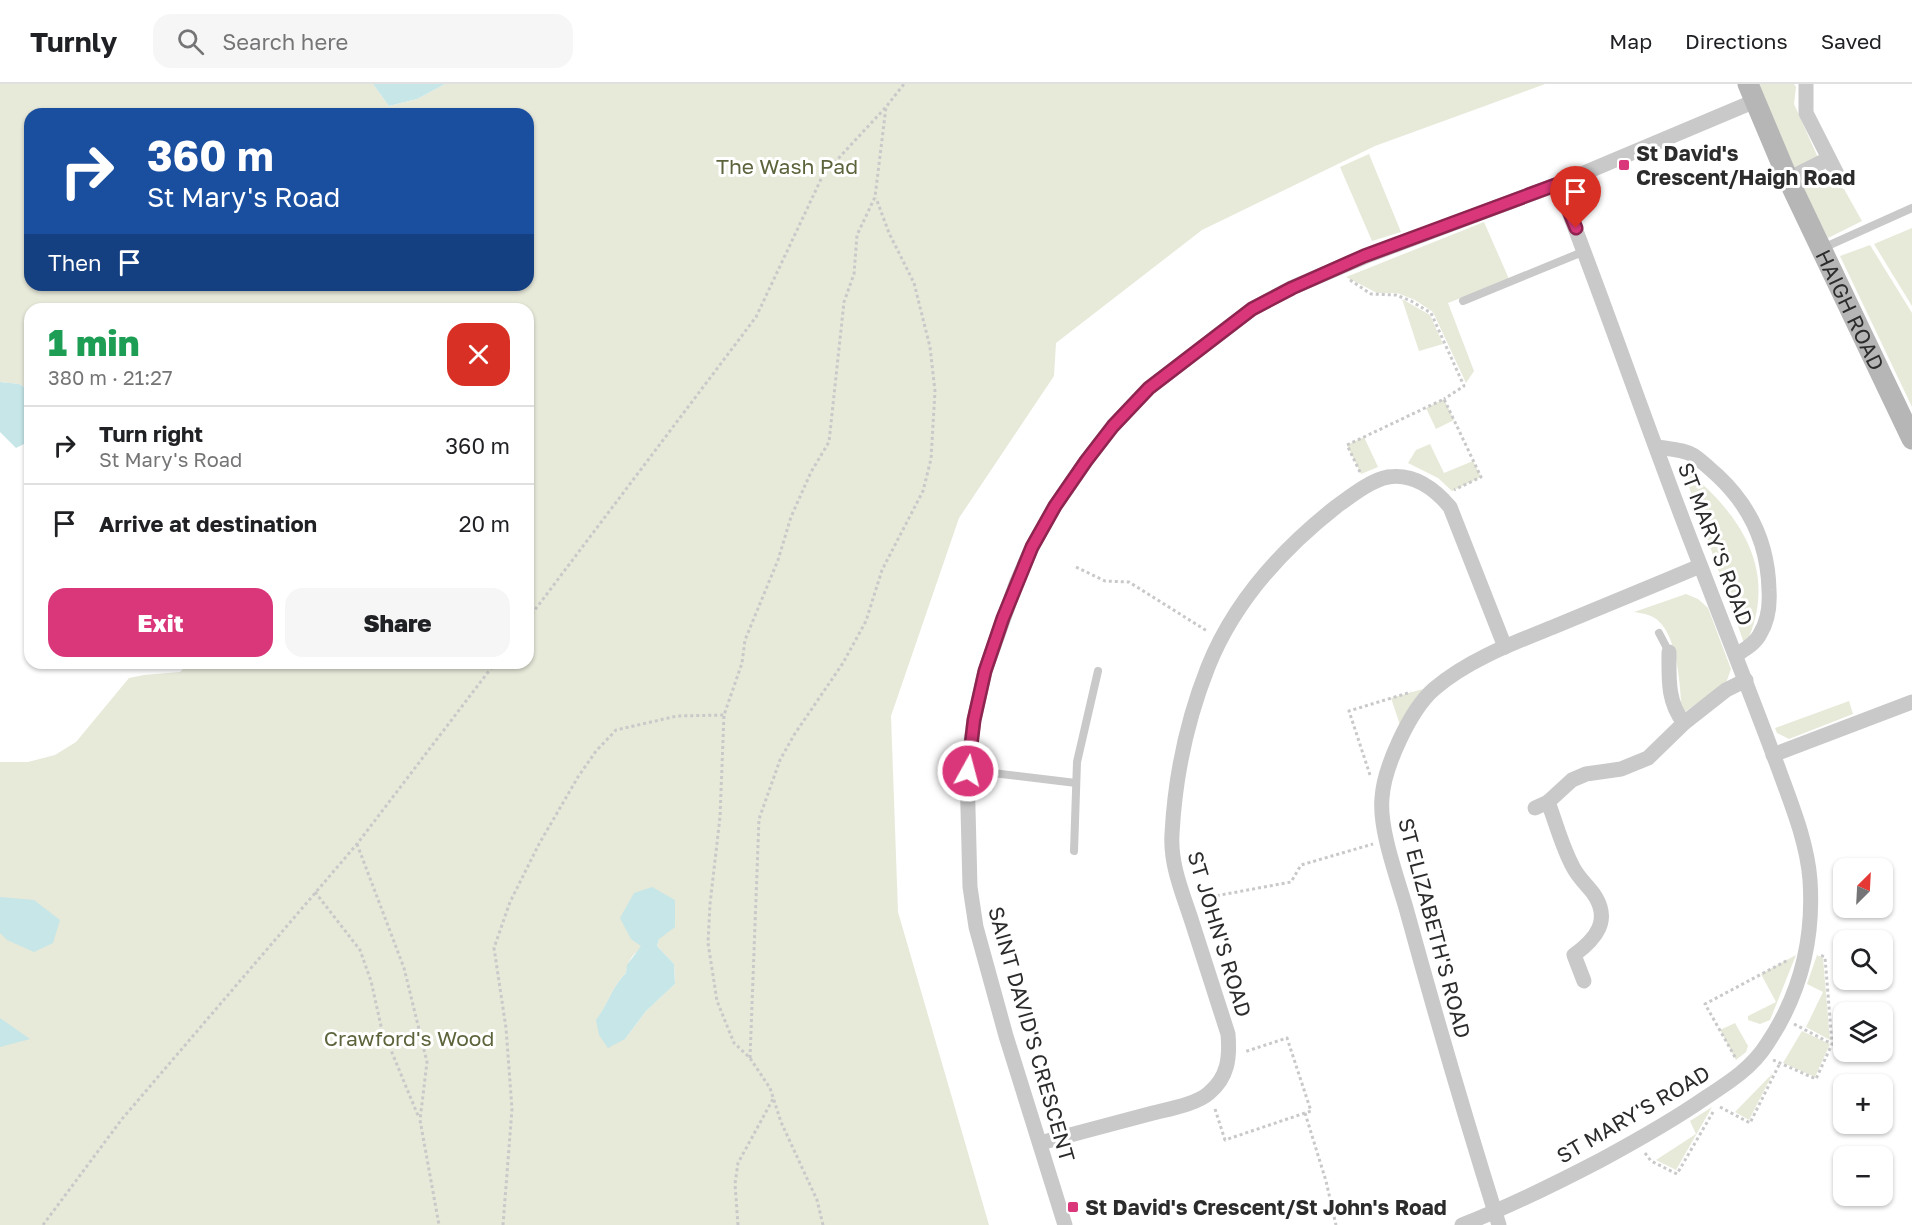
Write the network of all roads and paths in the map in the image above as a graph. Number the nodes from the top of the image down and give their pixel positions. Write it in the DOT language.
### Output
graph roads {
  1 [pos="904,84"];
  2 [pos="1806,84"];
  3 [pos="1751,93"];
  4 [pos="886,107"];
  5 [pos="1828,159"];
  6 [pos="1788,179"];
  7 [pos="1840,180"];
  8 [pos="1558,184"];
  9 [pos="875,196"];
  10 [pos="1912,208"];
  11 [pos="1822,249"];
  12 [pos="1585,251"];
  13 [pos="1334,269"];
  14 [pos="1463,302"];
  15 [pos="1444,399"];
  16 [pos="1912,439"];
  17 [pos="1657,447"];
  18 [pos="1367,487"];
  19 [pos="1441,496"];
  20 [pos="1700,566"];
  21 [pos="1076,567"];
  22 [pos="534,611"];
  23 [pos="1659,633"];
  24 [pos="1222,640"];
  25 [pos="1505,647"];
  26 [pos="1669,652"];
  27 [pos="1736,655"];
  28 [pos="490,669"];
  29 [pos="1098,671"];
  30 [pos="1746,680"];
  31 [pos="1434,689"];
  32 [pos="1912,702"];
  33 [pos="724,715"];
  34 [pos="1684,723"];
  35 [pos="1773,755"];
  36 [pos="968,771"];
  37 [pos="1076,783"];
  38 [pos="1382,798"];
  39 [pos="1387,840"];
  40 [pos="357,844"];
  41 [pos="1074,851"];
  42 [pos="315,892"];
  43 [pos="1185,902"];
  44 [pos="1808,949"];
  45 [pos="1584,981"];
  46 [pos="1782,1018"];
  47 [pos="1833,1044"];
  48 [pos="1760,1054"];
  49 [pos="1229,1056"];
  50 [pos="750,1058"];
  51 [pos="1780,1063"];
  52 [pos="1743,1071"];
  53 [pos="1210,1092"];
  54 [pos="773,1099"];
  55 [pos="1305,1113"];
  56 [pos="420,1120"];
  57 [pos="1636,1140"];
  58 [pos="1040,1143"];
  59 [pos="1497,1219"];
  60 [pos="43,1225"];
  61 [pos="439,1225"];
  62 [pos="503,1225"];
  63 [pos="738,1225"];
  64 [pos="823,1225"];
  65 [pos="1065,1225"];
  66 [pos="1336,1225"];
  67 [pos="1462,1225"];
  1 -- 4 [label="path"];
  2 -- 5 [label="street"];
  3 -- 6 [label="main road, HAIGH ROAD"];
  3 -- 8 [label="street, SAINT DAVID'S CRESCENT"];
  4 -- 9 [label="path"];
  4 -- 22 [label="path"];
  5 -- 6 [label="street"];
  5 -- 7 [label="street"];
  6 -- 11 [label="main road, HAIGH ROAD"];
  8 -- 12 [label="street, ST MARY'S ROAD"];
  8 -- 13 [label="street, SAINT DAVID'S CRESCENT"];
  9 -- 33 [label="path"];
  9 -- 50 [label="path"];
  10 -- 11 [label="lane"];
  11 -- 16 [label="main road, HAIGH ROAD"];
  12 -- 14 [label="lane"];
  12 -- 17 [label="street, ST MARY'S ROAD"];
  13 -- 15 [label="path"];
  13 -- 36 [label="street, SAINT DAVID'S CRESCENT"];
  15 -- 18 [label="path"];
  15 -- 19 [label="path"];
  17 -- 20 [label="street, ST MARY'S ROAD"];
  17 -- 27 [label="street, ST MARY'S ROAD"];
  18 -- 19 [label="street, ST JOHN'S ROAD"];
  18 -- 24 [label="street, ST JOHN'S ROAD"];
  19 -- 25 [label="street, ST JOHN'S ROAD"];
  20 -- 25 [label="street, ST ELIZABETH'S ROAD"];
  20 -- 27 [label="street, ST MARY'S ROAD"];
  21 -- 24 [label="path"];
  23 -- 26 [label="lane"];
  24 -- 43 [label="street, ST JOHN'S ROAD"];
  25 -- 31 [label="street, ST ELIZABETH'S ROAD"];
  26 -- 34 [label="street"];
  27 -- 30 [label="street, ST MARY'S ROAD"];
  28 -- 40 [label="path"];
  29 -- 37 [label="lane"];
  30 -- 34 [label="street"];
  30 -- 35 [label="street, ST MARY'S ROAD"];
  31 -- 38 [label="street, ST ELIZABETH'S ROAD"];
  31 -- 38 [label="path"];
  32 -- 35 [label="street"];
  33 -- 50 [label="path"];
  33 -- 62 [label="path"];
  34 -- 45 [label="street"];
  35 -- 44 [label="street, ST MARY'S ROAD"];
  36 -- 37 [label="lane"];
  36 -- 58 [label="street, SAINT DAVID'S CRESCENT"];
  37 -- 41 [label="lane"];
  38 -- 39 [label="street, ST ELIZABETH'S ROAD"];
  39 -- 43 [label="path"];
  39 -- 59 [label="street, ST ELIZABETH'S ROAD"];
  40 -- 42 [label="path"];
  40 -- 56 [label="path"];
  42 -- 56 [label="path"];
  42 -- 60 [label="path"];
  43 -- 49 [label="street, ST JOHN'S ROAD"];
  44 -- 46 [label="street, ST MARY'S ROAD"];
  44 -- 47 [label="path"];
  44 -- 52 [label="path"];
  46 -- 47 [label="path"];
  46 -- 48 [label="street, ST MARY'S ROAD"];
  47 -- 51 [label="path"];
  48 -- 51 [label="path"];
  48 -- 52 [label="street, ST MARY'S ROAD"];
  49 -- 53 [label="street"];
  49 -- 55 [label="path"];
  50 -- 54 [label="path"];
  51 -- 57 [label="path"];
  52 -- 57 [label="street, ST MARY'S ROAD"];
  53 -- 55 [label="path"];
  53 -- 58 [label="street"];
  54 -- 63 [label="path"];
  54 -- 64 [label="path"];
  55 -- 66 [label="path"];
  56 -- 61 [label="path"];
  57 -- 59 [label="street, ST MARY'S ROAD"];
  58 -- 65 [label="street, SAINT DAVID'S CRESCENT"];
  59 -- 67 [label="street, ST MARY'S ROAD"];
}
